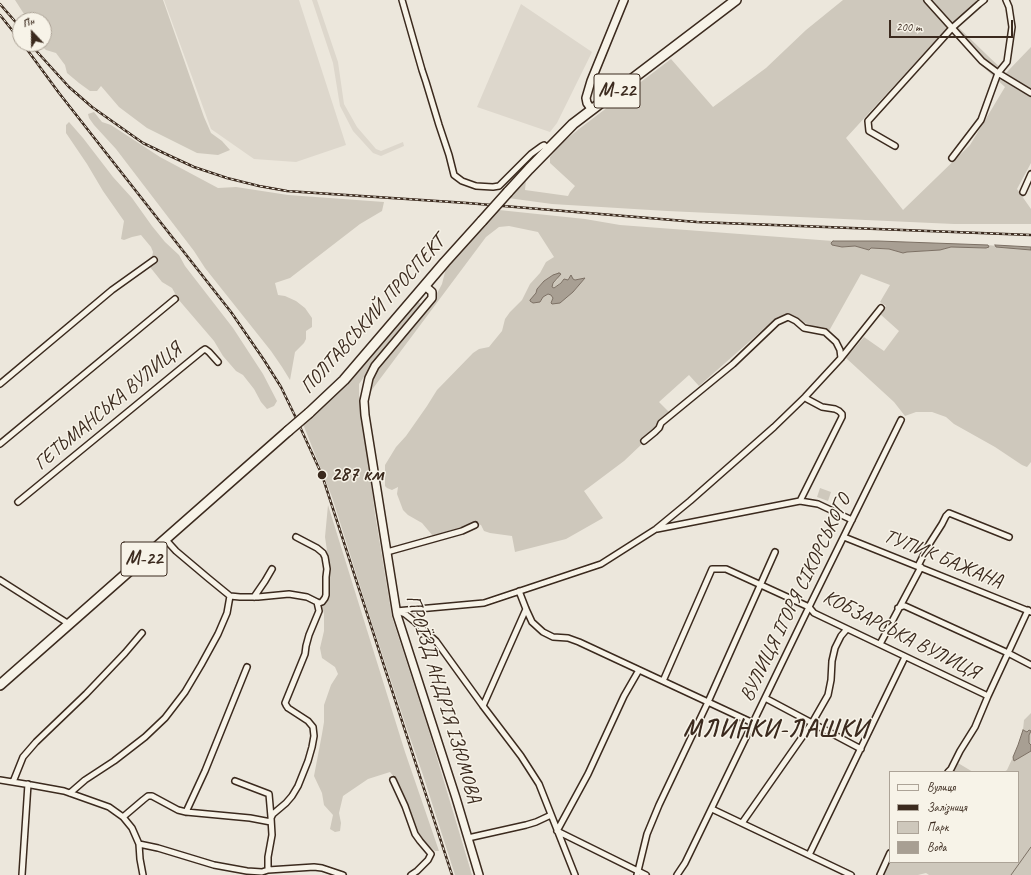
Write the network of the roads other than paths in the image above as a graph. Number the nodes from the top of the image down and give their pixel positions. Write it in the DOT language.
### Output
graph roads {
  1 [pos="402,0"];
  2 [pos="624,0"];
  3 [pos="736,0"];
  4 [pos="927,0"];
  5 [pos="984,0"];
  6 [pos="1006,0"];
  7 [pos="952,28"];
  8 [pos="998,73"];
  9 [pos="1031,93"];
  10 [pos="592,110"];
  11 [pos="894,146"];
  12 [pos="548,149"];
  13 [pos="952,158"];
  14 [pos="1031,174"];
  15 [pos="1023,192"];
  16 [pos="154,260"];
  17 [pos="425,286"];
  18 [pos="175,299"];
  19 [pos="881,308"];
  20 [pos="841,358"];
  21 [pos="218,362"];
  22 [pos="0,384"];
  23 [pos="805,397"];
  24 [pos="901,420"];
  25 [pos="644,441"];
  26 [pos="0,444"];
  27 [pos="800,501"];
  28 [pos="18,502"];
  29 [pos="852,520"];
  30 [pos="475,525"];
  31 [pos="656,529"];
  32 [pos="296,536"];
  33 [pos="844,537"];
  34 [pos="1009,537"];
  35 [pos="166,540"];
  36 [pos="387,552"];
  37 [pos="775,552"];
  38 [pos="919,566"];
  39 [pos="272,569"];
  40 [pos="0,580"];
  41 [pos="760,585"];
  42 [pos="519,591"];
  43 [pos="230,596"];
  44 [pos="254,597"];
  45 [pos="316,602"];
  46 [pos="809,607"];
  47 [pos="898,608"];
  48 [pos="526,609"];
  49 [pos="396,611"];
  50 [pos="1030,611"];
  51 [pos="70,624"];
  52 [pos="847,629"];
  53 [pos="142,633"];
  54 [pos="880,644"];
  55 [pos="1008,653"];
  56 [pos="905,657"];
  57 [pos="1031,665"];
  58 [pos="247,667"];
  59 [pos="639,670"];
  60 [pos="662,681"];
  61 [pos="0,685"];
  62 [pos="988,696"];
  63 [pos="765,698"];
  64 [pos="708,702"];
  65 [pos="483,706"];
  66 [pos="753,723"];
  67 [pos="812,723"];
  68 [pos="861,749"];
  69 [pos="949,771"];
  70 [pos="0,780"];
  71 [pos="393,780"];
  72 [pos="235,781"];
  73 [pos="13,782"];
  74 [pos="28,784"];
  75 [pos="70,793"];
  76 [pos="712,809"];
  77 [pos="186,812"];
  78 [pos="551,815"];
  79 [pos="123,817"];
  80 [pos="271,820"];
  81 [pos="742,823"];
  82 [pos="557,831"];
  83 [pos="468,838"];
  84 [pos="139,844"];
  85 [pos="809,855"];
  86 [pos="889,855"];
  87 [pos="264,872"];
  88 [pos="638,873"];
  89 [pos="22,875"];
  90 [pos="143,875"];
  91 [pos="343,875"];
  92 [pos="411,875"];
  93 [pos="479,875"];
  94 [pos="575,875"];
  95 [pos="646,875"];
  96 [pos="677,875"];
  97 [pos="852,875"];
  98 [pos="880,875"];
  1 -- 12 [label="street"];
  2 -- 10 [label="street"];
  3 -- 10 [label="highway, ПОЛТАВСЬКИЙ ПРОСПЕКТ / М-22"];
  4 -- 7 [label="street"];
  5 -- 7 [label="street"];
  6 -- 8 [label="street"];
  7 -- 8 [label="street"];
  7 -- 11 [label="street"];
  8 -- 9 [label="street"];
  8 -- 13 [label="street"];
  10 -- 12 [label="highway, ПОЛТАВСЬКИЙ ПРОСПЕКТ / М-22"];
  12 -- 17 [label="highway, ПОЛТАВСЬКИЙ ПРОСПЕКТ / М-22, bridge"];
  14 -- 15 [label="street"];
  16 -- 22 [label="street"];
  17 -- 35 [label="highway, ПОЛТАВСЬКИЙ ПРОСПЕКТ / М-22, bridge"];
  17 -- 36 [label="street, ПРОЇЗД АНДРІЯ ІЗЮМОВА"];
  18 -- 26 [label="street"];
  19 -- 20 [label="street"];
  20 -- 23 [label="street"];
  20 -- 25 [label="street"];
  21 -- 28 [label="street, ГЕТЬМАНСЬКА ВУЛИЦЯ"];
  23 -- 27 [label="street"];
  23 -- 31 [label="street"];
  24 -- 29 [label="street, ВУЛИЦЯ ІГОРЯ СІКОРСЬКОГО"];
  27 -- 29 [label="street"];
  27 -- 31 [label="street"];
  29 -- 33 [label="street, ВУЛИЦЯ ІГОРЯ СІКОРСЬКОГО"];
  30 -- 36 [label="street"];
  31 -- 42 [label="street"];
  32 -- 45 [label="street"];
  33 -- 38 [label="street, ТУПИК БАЖАНА"];
  33 -- 46 [label="street, ВУЛИЦЯ ІГОРЯ СІКОРСЬКОГО"];
  34 -- 38 [label="street"];
  35 -- 43 [label="street"];
  35 -- 51 [label="highway, ПОЛТАВСЬКИЙ ПРОСПЕКТ / М-22"];
  36 -- 49 [label="street, ПРОЇЗД АНДРІЯ ІЗЮМОВА"];
  37 -- 41 [label="street"];
  38 -- 47 [label="street"];
  38 -- 50 [label="street, ТУПИК БАЖАНА"];
  39 -- 44 [label="street"];
  40 -- 51 [label="street"];
  41 -- 46 [label="street, КОБЗАРСЬКА ВУЛИЦЯ"];
  41 -- 60 [label="street, КОБЗАРСЬКА ВУЛИЦЯ"];
  41 -- 64 [label="street"];
  42 -- 48 [label="street"];
  42 -- 49 [label="street"];
  43 -- 44 [label="street"];
  43 -- 75 [label="street"];
  44 -- 45 [label="street"];
  45 -- 80 [label="street"];
  46 -- 52 [label="street, КОБЗАРСЬКА ВУЛИЦЯ"];
  46 -- 63 [label="street, ВУЛИЦЯ ІГОРЯ СІКОРСЬКОГО"];
  47 -- 54 [label="street"];
  47 -- 55 [label="street"];
  48 -- 59 [label="street"];
  48 -- 65 [label="street"];
  49 -- 65 [label="street"];
  49 -- 83 [label="street, ПРОЇЗД АНДРІЯ ІЗЮМОВА"];
  50 -- 55 [label="street"];
  51 -- 61 [label="highway, ПОЛТАВСЬКИЙ ПРОСПЕКТ / М-22"];
  52 -- 54 [label="street, КОБЗАРСЬКА ВУЛИЦЯ"];
  52 -- 67 [label="street"];
  53 -- 73 [label="street"];
  54 -- 56 [label="street, КОБЗАРСЬКА ВУЛИЦЯ"];
  55 -- 57 [label="street"];
  55 -- 62 [label="street"];
  56 -- 62 [label="street, КОБЗАРСЬКА ВУЛИЦЯ"];
  56 -- 68 [label="street"];
  58 -- 77 [label="street"];
  59 -- 60 [label="street"];
  59 -- 82 [label="street"];
  60 -- 64 [label="street"];
  62 -- 69 [label="street"];
  63 -- 66 [label="street, ВУЛИЦЯ ІГОРЯ СІКОРСЬКОГО"];
  63 -- 67 [label="street"];
  64 -- 66 [label="street"];
  64 -- 88 [label="street"];
  65 -- 78 [label="street"];
  66 -- 76 [label="street, ВУЛИЦЯ ІГОРЯ СІКОРСЬКОГО"];
  67 -- 68 [label="street"];
  67 -- 81 [label="street"];
  68 -- 85 [label="street"];
  70 -- 73 [label="street"];
  71 -- 92 [label="street"];
  72 -- 80 [label="street"];
  73 -- 74 [label="street"];
  74 -- 75 [label="street"];
  74 -- 89 [label="street"];
  75 -- 79 [label="street"];
  76 -- 81 [label="street"];
  76 -- 96 [label="street, ВУЛИЦЯ ІГОРЯ СІКОРСЬКОГО"];
  77 -- 79 [label="street"];
  77 -- 80 [label="street"];
  78 -- 82 [label="street"];
  78 -- 83 [label="street"];
  79 -- 84 [label="street"];
  80 -- 87 [label="street"];
  81 -- 85 [label="street"];
  82 -- 88 [label="street"];
  82 -- 94 [label="street"];
  83 -- 93 [label="street, ПРОЇЗД АНДРІЯ ІЗЮМОВА"];
  84 -- 87 [label="street"];
  84 -- 90 [label="street"];
  85 -- 97 [label="street"];
  86 -- 98 [label="street"];
  87 -- 91 [label="street"];
  88 -- 95 [label="street"];
}
